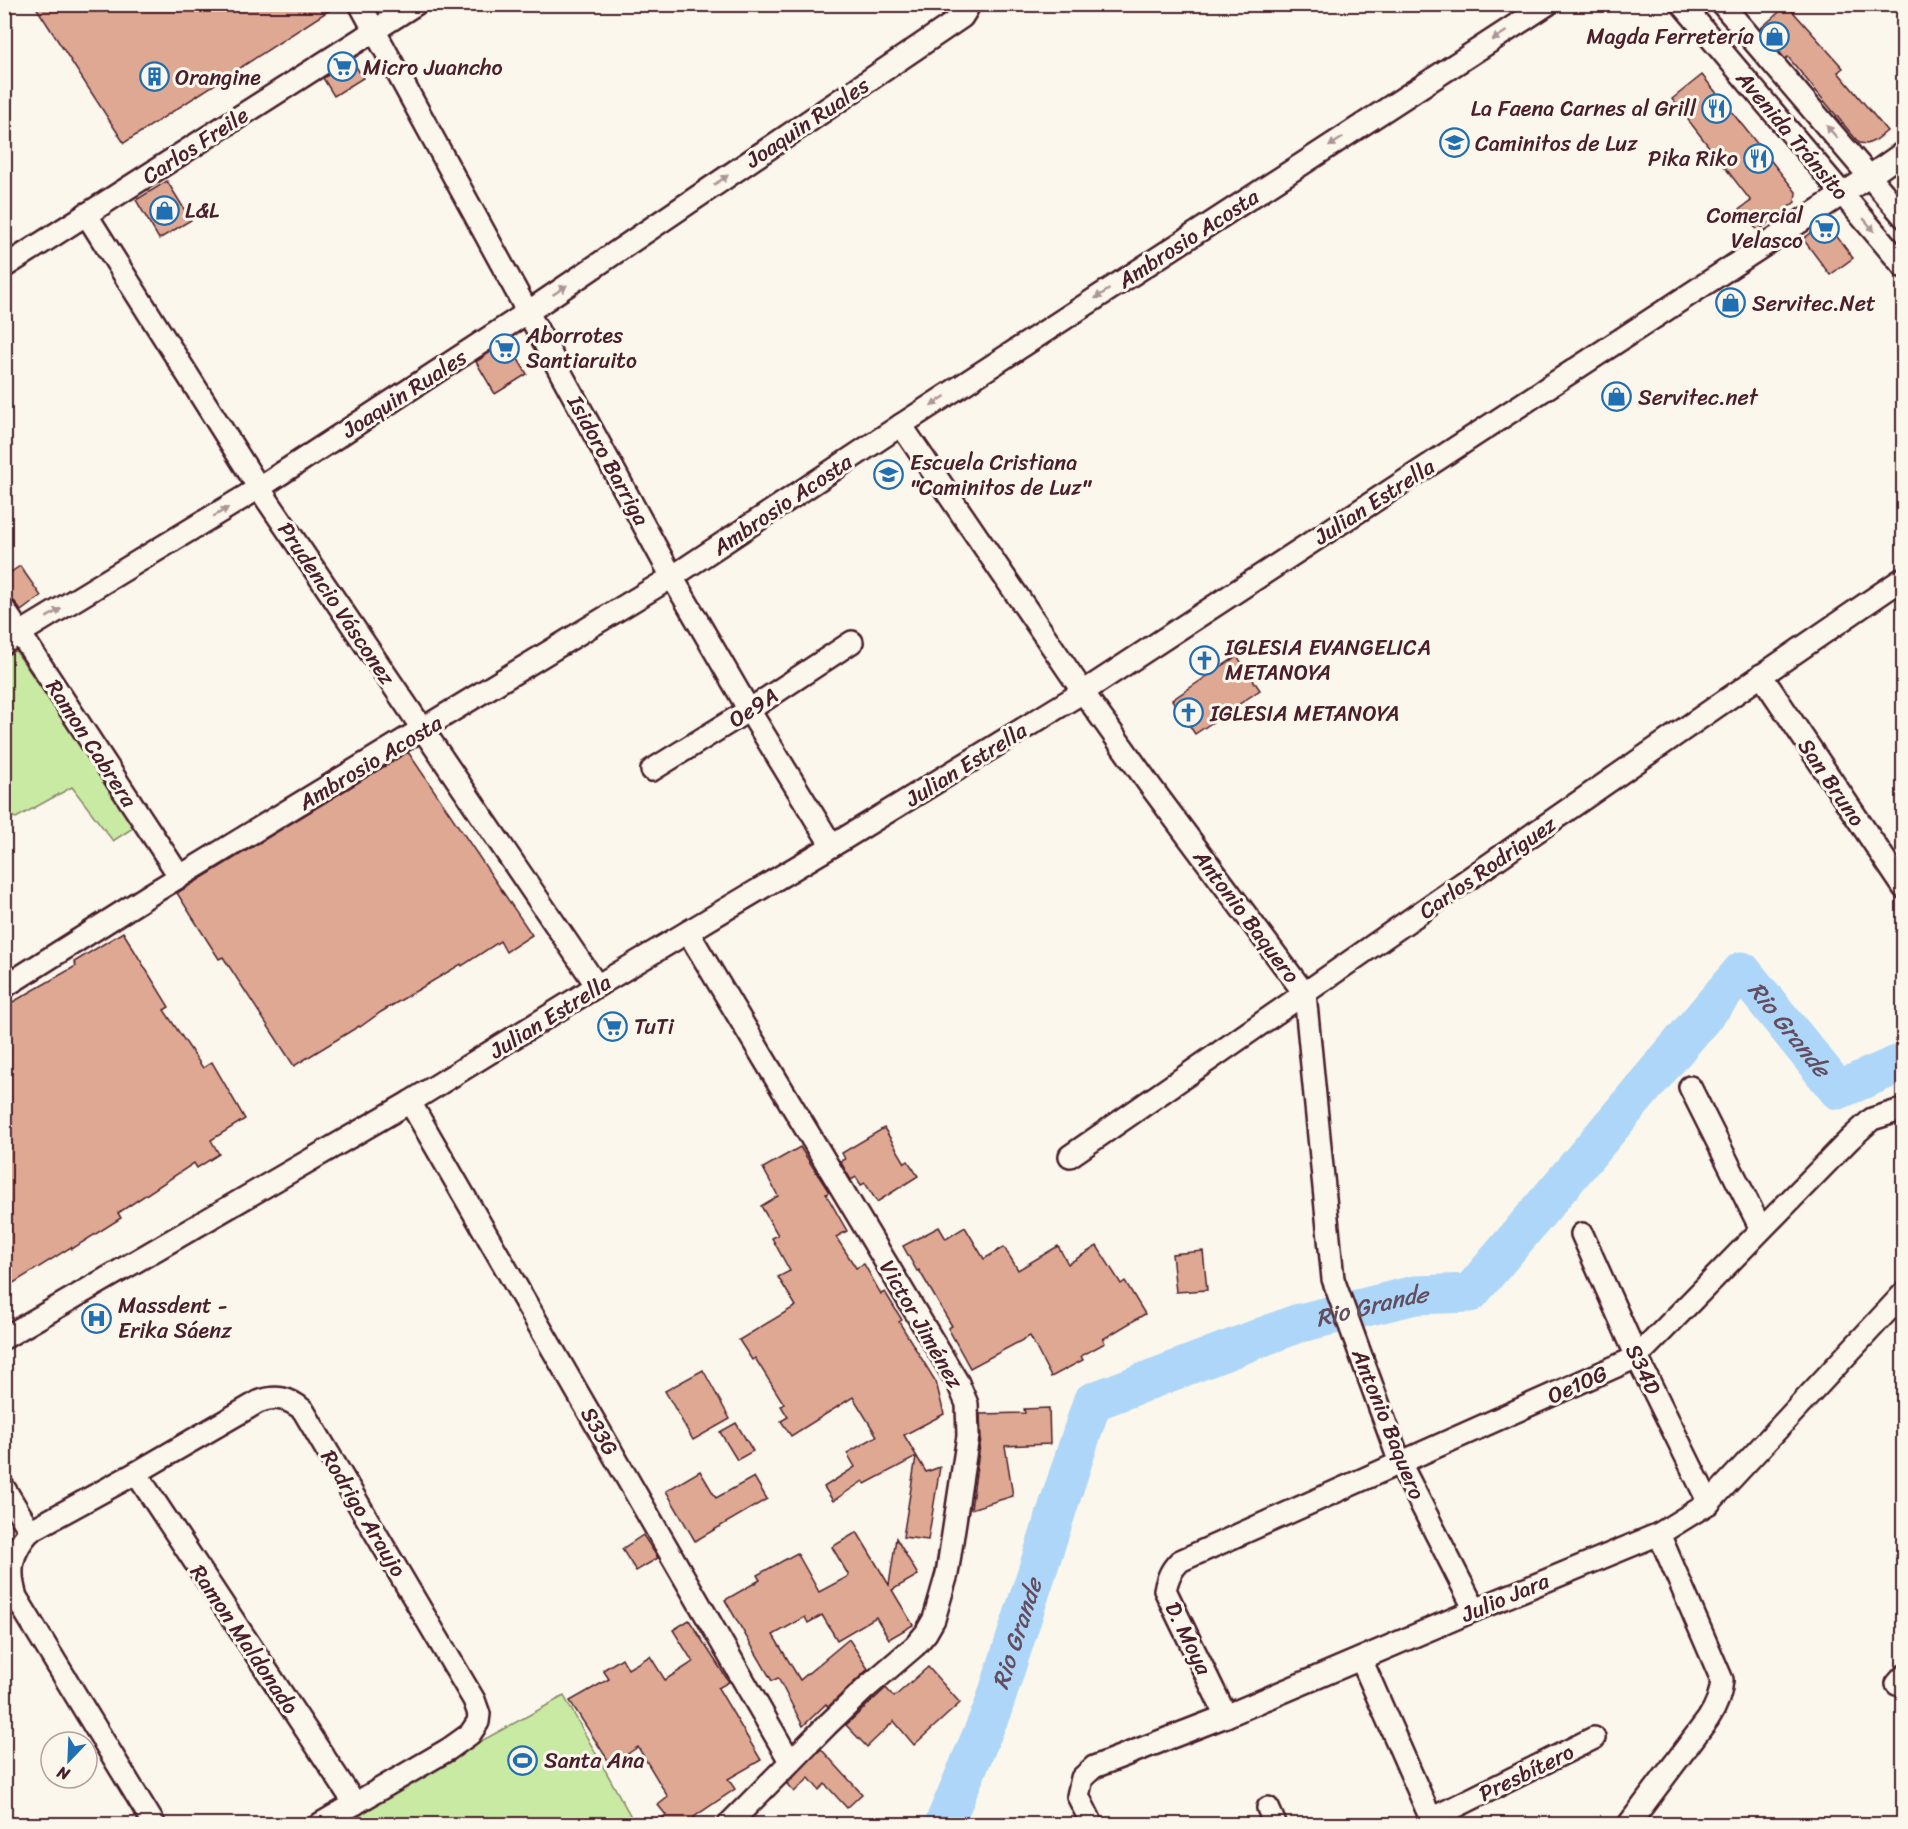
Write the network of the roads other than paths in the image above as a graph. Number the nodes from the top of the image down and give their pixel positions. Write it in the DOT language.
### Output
graph roads {
  1 [pos="360,4"];
  2 [pos="416,4"];
  3 [pos="968,4"];
  4 [pos="1548,4"];
  5 [pos="1682,4"];
  6 [pos="1722,4"];
  7 [pos="375,31"];
  8 [pos="1904,152"];
  9 [pos="1870,176"];
  10 [pos="1843,194"];
  11 [pos="86,214"];
  12 [pos="1904,217"];
  13 [pos="4,267"];
  14 [pos="1904,267"];
  15 [pos="528,312"];
  16 [pos="901,425"];
  17 [pos="259,488"];
  18 [pos="672,577"];
  19 [pos="1904,578"];
  20 [pos="4,609"];
  21 [pos="12,639"];
  22 [pos="852,642"];
  23 [pos="1761,675"];
  24 [pos="1083,692"];
  25 [pos="749,710"];
  26 [pos="424,730"];
  27 [pos="652,770"];
  28 [pos="832,846"];
  29 [pos="180,877"];
  30 [pos="1904,888"];
  31 [pos="688,932"];
  32 [pos="597,986"];
  33 [pos="4,987"];
  34 [pos="1305,994"];
  35 [pos="1689,1087"];
  36 [pos="410,1102"];
  37 [pos="1904,1109"];
  38 [pos="1070,1156"];
  39 [pos="1761,1229"];
  40 [pos="1582,1234"];
  41 [pos="1904,1293"];
  42 [pos="4,1338"];
  43 [pos="1637,1358"];
  44 [pos="1400,1462"];
  45 [pos="136,1473"];
  46 [pos="4,1488"];
  47 [pos="1709,1503"];
  48 [pos="30,1531"];
  49 [pos="1659,1533"];
  50 [pos="1180,1561"];
  51 [pos="1475,1610"];
  52 [pos="1361,1659"];
  53 [pos="1226,1716"];
  54 [pos="1594,1738"];
  55 [pos="790,1761"];
  56 [pos="355,1804"];
  57 [pos="1429,1822"];
  58 [pos="154,1824"];
  59 [pos="320,1824"];
  60 [pos="729,1824"];
  61 [pos="1092,1824"];
  62 [pos="1629,1824"];
  1 -- 7 [label="street, Isidoro Barriga"];
  2 -- 7 [label="street, Carlos Freile"];
  15 -- 3 [label="street, Joaquin Ruales, one-way"];
  4 -- 16 [label="street, Ambrosio Acosta, one-way"];
  5 -- 10 [label="street, Avenida Tránsito"];
  9 -- 6 [label="street, Avenida Tránsito, one-way"];
  7 -- 11 [label="street, Carlos Freile"];
  7 -- 15 [label="street, Isidoro Barriga"];
  8 -- 9 [label="street, Julian Estrella"];
  9 -- 10 [label="street, Julian Estrella"];
  9 -- 12 [label="street, Avenida Tránsito"];
  10 -- 14 [label="street, Avenida Tránsito, one-way"];
  10 -- 24 [label="street, Julian Estrella"];
  11 -- 13 [label="street, Carlos Freile"];
  11 -- 17 [label="street, Prudencio Vásconez"];
  15 -- 17 [label="street, Joaquin Ruales"];
  15 -- 18 [label="street, Isidoro Barriga"];
  16 -- 18 [label="street, Ambrosio Acosta"];
  16 -- 24 [label="street, Antonio Baquero"];
  21 -- 17 [label="street, Joaquin Ruales, one-way"];
  17 -- 26 [label="street, Prudencio Vásconez"];
  18 -- 25 [label="street, Isidoro Barriga"];
  18 -- 26 [label="street, Ambrosio Acosta"];
  19 -- 23 [label="street, Carlos Rodriguez"];
  20 -- 21 [label="street, Ramon Cabrera"];
  21 -- 29 [label="street, Ramon Cabrera"];
  22 -- 25 [label="street, Oe9A"];
  23 -- 30 [label="street, San Bruno"];
  23 -- 34 [label="street, Carlos Rodriguez"];
  24 -- 28 [label="street, Julian Estrella"];
  24 -- 34 [label="street, Antonio Baquero"];
  25 -- 27 [label="street, Oe9A"];
  25 -- 28 [label="street, Isidoro Barriga"];
  26 -- 29 [label="street, Ambrosio Acosta"];
  26 -- 32 [label="street, Prudencio Vásconez"];
  28 -- 31 [label="street, Julian Estrella"];
  29 -- 33 [label="street, Ambrosio Acosta"];
  31 -- 32 [label="street, Julian Estrella"];
  31 -- 55 [label="street, Victor Jiménez"];
  32 -- 36 [label="street, Julian Estrella"];
  34 -- 38 [label="street, Carlos Rodriguez"];
  34 -- 44 [label="street, Antonio Baquero"];
  35 -- 39 [label="street"];
  36 -- 42 [label="street, Julian Estrella"];
  36 -- 55 [label="street, S33G"];
  37 -- 39 [label="street, Oe10G"];
  39 -- 43 [label="street, Oe10G"];
  40 -- 43 [label="street, S34D"];
  41 -- 47 [label="street, Julio Jara"];
  43 -- 44 [label="street, Oe10G"];
  43 -- 47 [label="street, S34D"];
  44 -- 50 [label="street, Oe10G"];
  44 -- 51 [label="street, Antonio Baquero"];
  45 -- 48 [label="street, Rodrigo Araujo"];
  45 -- 56 [label="street, Ramon Maldonado"];
  45 -- 56 [label="street, Rodrigo Araujo"];
  46 -- 48 [label="street"];
  47 -- 49 [label="street, Julio Jara"];
  48 -- 58 [label="street"];
  49 -- 51 [label="street, Julio Jara"];
  49 -- 62 [label="street"];
  50 -- 53 [label="street, D. Moya"];
  51 -- 52 [label="street, Julio Jara"];
  52 -- 53 [label="street, Julio Jara"];
  52 -- 57 [label="street"];
  53 -- 61 [label="street, Julio Jara"];
  54 -- 57 [label="street, Presbítero"];
  55 -- 60 [label="street, Victor Jiménez"];
  56 -- 59 [label="street, Rodrigo Araujo"];
}
